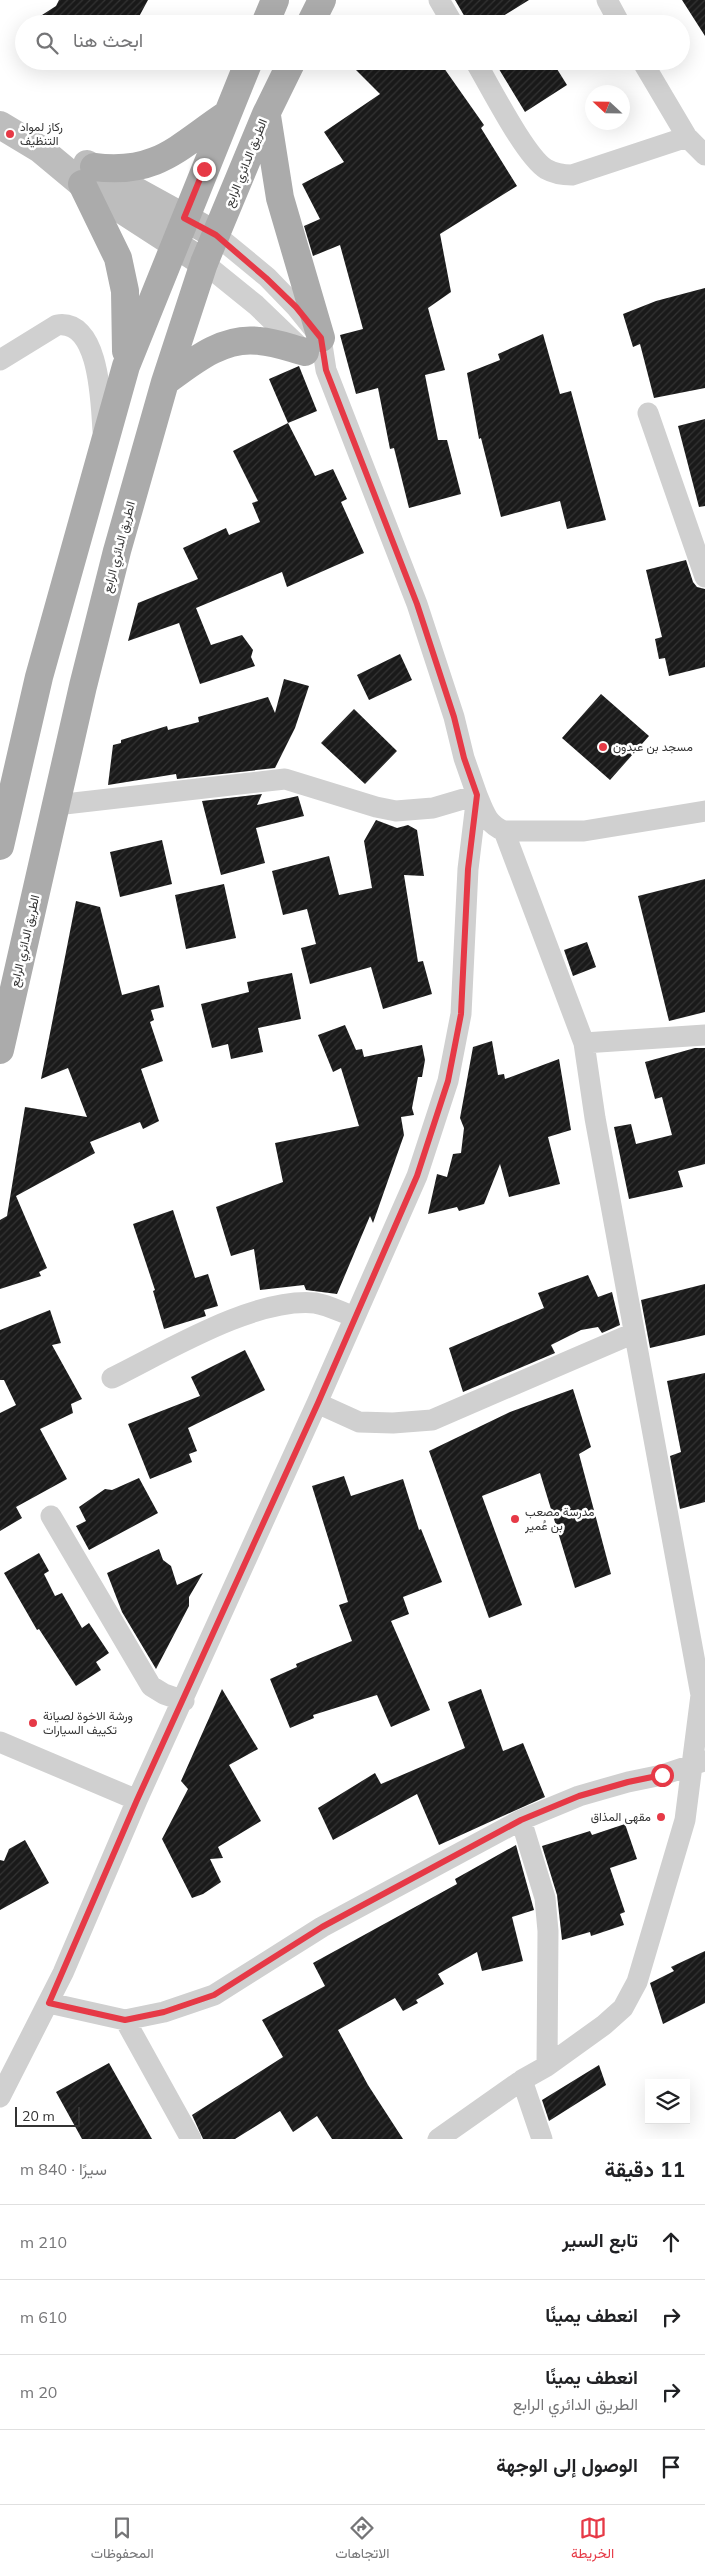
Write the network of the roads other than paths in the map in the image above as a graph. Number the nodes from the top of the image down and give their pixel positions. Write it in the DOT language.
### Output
graph roads {
  1 [pos="275,0"];
  2 [pos="322,0"];
  3 [pos="439,0"];
  4 [pos="607,0"];
  5 [pos="269,15"];
  6 [pos="314,15"];
  7 [pos="448,15"];
  8 [pos="615,15"];
  9 [pos="245,70"];
  10 [pos="288,70"];
  11 [pos="480,70"];
  12 [pos="647,70"];
  13 [pos="266,114"];
  14 [pos="226,115"];
  15 [pos="0,125"];
  16 [pos="687,137"];
  17 [pos="705,155"];
  18 [pos="88,176"];
  19 [pos="184,218"];
  20 [pos="216,235"];
  21 [pos="174,244"];
  22 [pos="204,262"];
  23 [pos="313,345"];
  24 [pos="0,360"];
  25 [pos="126,366"];
  26 [pos="165,382"];
  27 [pos="648,413"];
  28 [pos="104,440"];
  29 [pos="705,577"];
  30 [pos="477,795"];
  31 [pos="56,805"];
  32 [pos="705,811"];
  33 [pos="504,831"];
  34 [pos="0,846"];
  35 [pos="705,1035"];
  36 [pos="584,1043"];
  37 [pos="0,1050"];
  38 [pos="355,1317"];
  39 [pos="634,1333"];
  40 [pos="112,1378"];
  41 [pos="318,1403"];
  42 [pos="51,1516"];
  43 [pos="184,1700"];
  44 [pos="0,1742"];
  45 [pos="699,1763"];
  46 [pos="137,1800"];
  47 [pos="521,1820"];
  48 [pos="49,2003"];
  49 [pos="125,2020"];
  50 [pos="24,2050"];
  51 [pos="0,2062"];
  52 [pos="547,2066"];
  53 [pos="522,2080"];
  54 [pos="0,2097"];
  55 [pos="191,2139"];
  56 [pos="438,2139"];
  57 [pos="542,2139"];
  1 -- 5 [label="main road"];
  2 -- 6 [label="main road"];
  3 -- 7 [label="street"];
  4 -- 8 [label="street"];
  9 -- 14 [label="main road"];
  10 -- 13 [label="main road, الطريق الدائري الرابع"];
  11 -- 16 [label="street"];
  12 -- 16 [label="street"];
  13 -- 20 [label="main road, الطريق الدائري الرابع"];
  13 -- 23 [label="main road"];
  14 -- 18 [label="main road"];
  14 -- 19 [label="main road"];
  15 -- 18 [label="street"];
  16 -- 17 [label="street"];
  18 -- 19 [label="street"];
  18 -- 21 [label="street"];
  18 -- 25 [label="main road"];
  19 -- 20 [label="street"];
  19 -- 21 [label="main road"];
  20 -- 22 [label="main road, الطريق الدائري الرابع"];
  20 -- 23 [label="street"];
  21 -- 22 [label="street"];
  21 -- 25 [label="main road"];
  22 -- 23 [label="street"];
  22 -- 26 [label="main road, الطريق الدائري الرابع"];
  23 -- 26 [label="main road"];
  23 -- 30 [label="street"];
  24 -- 28 [label="street"];
  25 -- 28 [label="main road"];
  26 -- 31 [label="main road, الطريق الدائري الرابع"];
  27 -- 29 [label="street"];
  28 -- 34 [label="main road"];
  30 -- 31 [label="street"];
  30 -- 33 [label="street"];
  30 -- 38 [label="street"];
  31 -- 37 [label="main road, الطريق الدائري الرابع"];
  32 -- 33 [label="street"];
  33 -- 36 [label="street"];
  35 -- 36 [label="street"];
  36 -- 39 [label="street"];
  38 -- 40 [label="street"];
  38 -- 41 [label="street"];
  39 -- 41 [label="street"];
  39 -- 45 [label="street"];
  41 -- 43 [label="street"];
  42 -- 43 [label="street"];
  43 -- 46 [label="street"];
  44 -- 46 [label="street"];
  45 -- 47 [label="street"];
  45 -- 52 [label="street"];
  46 -- 48 [label="street"];
  47 -- 49 [label="street"];
  47 -- 52 [label="street"];
  48 -- 49 [label="street"];
  48 -- 50 [label="street"];
  49 -- 55 [label="street"];
  50 -- 51 [label="street"];
  50 -- 54 [label="street"];
  52 -- 53 [label="street"];
  53 -- 56 [label="street"];
  53 -- 57 [label="street"];
}
